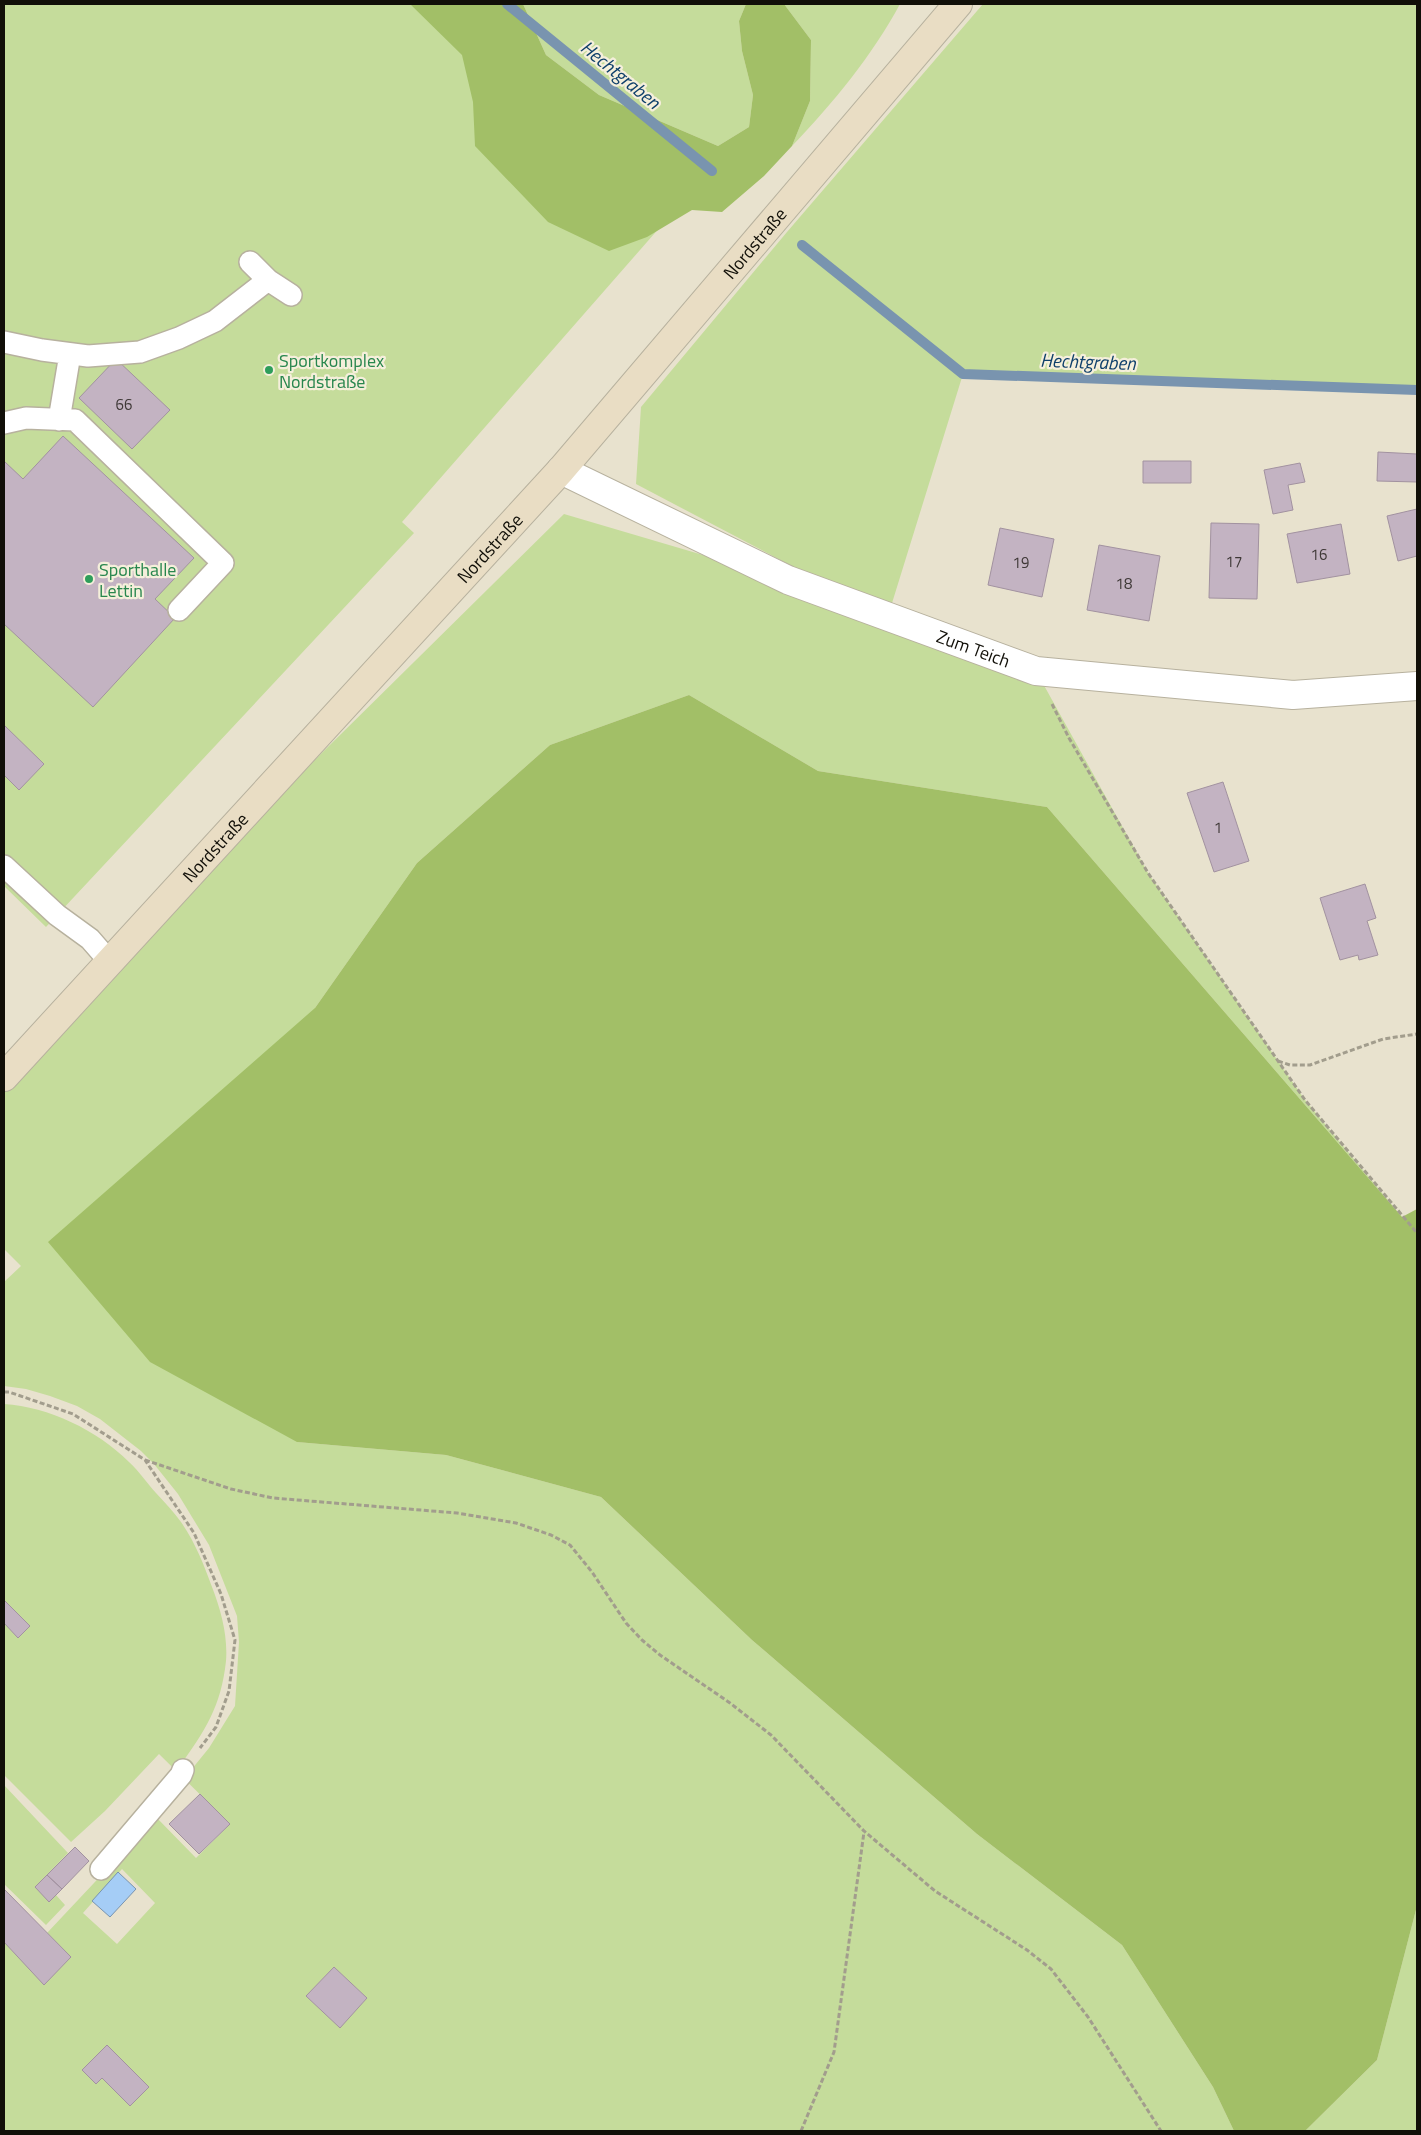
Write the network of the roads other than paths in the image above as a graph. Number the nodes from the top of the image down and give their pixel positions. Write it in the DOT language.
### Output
graph roads {
  1 [pos="958,4"];
  2 [pos="250,262"];
  3 [pos="268,280"];
  4 [pos="291,295"];
  5 [pos="4,342"];
  6 [pos="70,354"];
  7 [pos="59,420"];
  8 [pos="4,423"];
  9 [pos="562,470"];
  10 [pos="179,610"];
  11 [pos="1417,686"];
  12 [pos="4,866"];
  13 [pos="110,962"];
  14 [pos="4,1077"];
  15 [pos="183,1770"];
  16 [pos="101,1869"];
  1 -- 9 [label="street, Nordstraße"];
  2 -- 3 [label="lane"];
  3 -- 4 [label="lane"];
  3 -- 6 [label="lane"];
  5 -- 6 [label="lane"];
  6 -- 7 [label="lane"];
  7 -- 8 [label="lane"];
  7 -- 10 [label="lane"];
  9 -- 11 [label="street, Zum Teich"];
  9 -- 13 [label="street, Nordstraße"];
  12 -- 13 [label="lane"];
  13 -- 14 [label="street, Nordstraße"];
  15 -- 16 [label="lane"];
}
